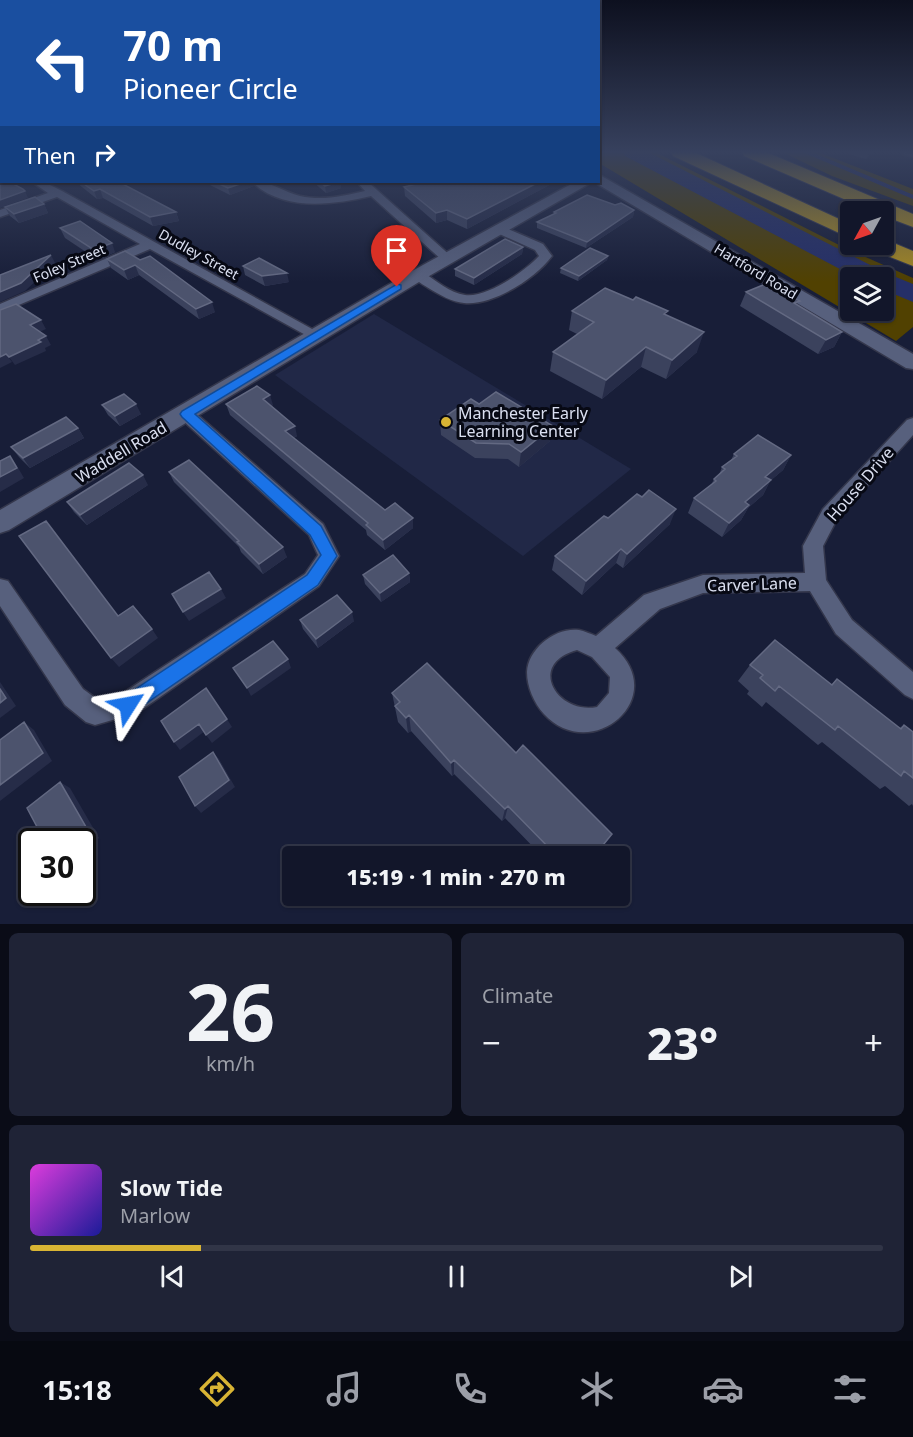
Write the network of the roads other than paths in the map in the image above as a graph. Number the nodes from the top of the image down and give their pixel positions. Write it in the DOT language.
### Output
graph roads {
  1 [pos="52,195"];
  2 [pos="62,195"];
  3 [pos="282,195"];
  4 [pos="356,195"];
  5 [pos="377,195"];
  6 [pos="561,195"];
  7 [pos="627,195"];
  8 [pos="771,195"];
  9 [pos="850,195"];
  10 [pos="0,214"];
  11 [pos="913,221"];
  12 [pos="840,227"];
  13 [pos="499,229"];
  14 [pos="150,244"];
  15 [pos="894,251"];
  16 [pos="447,258"];
  17 [pos="913,260"];
  18 [pos="418,275"];
  19 [pos="0,309"];
  20 [pos="316,335"];
  21 [pos="913,363"];
  22 [pos="186,414"];
  23 [pos="913,424"];
  24 [pos="0,524"];
  25 [pos="816,582"];
  26 [pos="0,588"];
  27 [pos="600,647"];
  28 [pos="913,687"];
  1 -- 10 [label="street"];
  2 -- 14 [label="street, Dudley Street"];
  3 -- 4 [label="street"];
  5 -- 16 [label="street"];
  6 -- 13 [label="street, Waddell Road"];
  7 -- 21 [label="street, Hartford Road"];
  8 -- 12 [label="highway"];
  9 -- 11 [label="highway"];
  13 -- 16 [label="street, Waddell Road"];
  13 -- 18 [label="street"];
  14 -- 19 [label="street, Foley Street"];
  14 -- 20 [label="street, Dudley Street"];
  15 -- 17 [label="highway"];
  16 -- 18 [label="street, Waddell Road"];
  18 -- 20 [label="street, Waddell Road"];
  20 -- 22 [label="street, Waddell Road"];
  22 -- 24 [label="street, Waddell Road"];
  22 -- 26 [label="street"];
  23 -- 25 [label="street, House Drive"];
  25 -- 27 [label="street, Carver Lane"];
  25 -- 28 [label="street, House Drive"];
}
